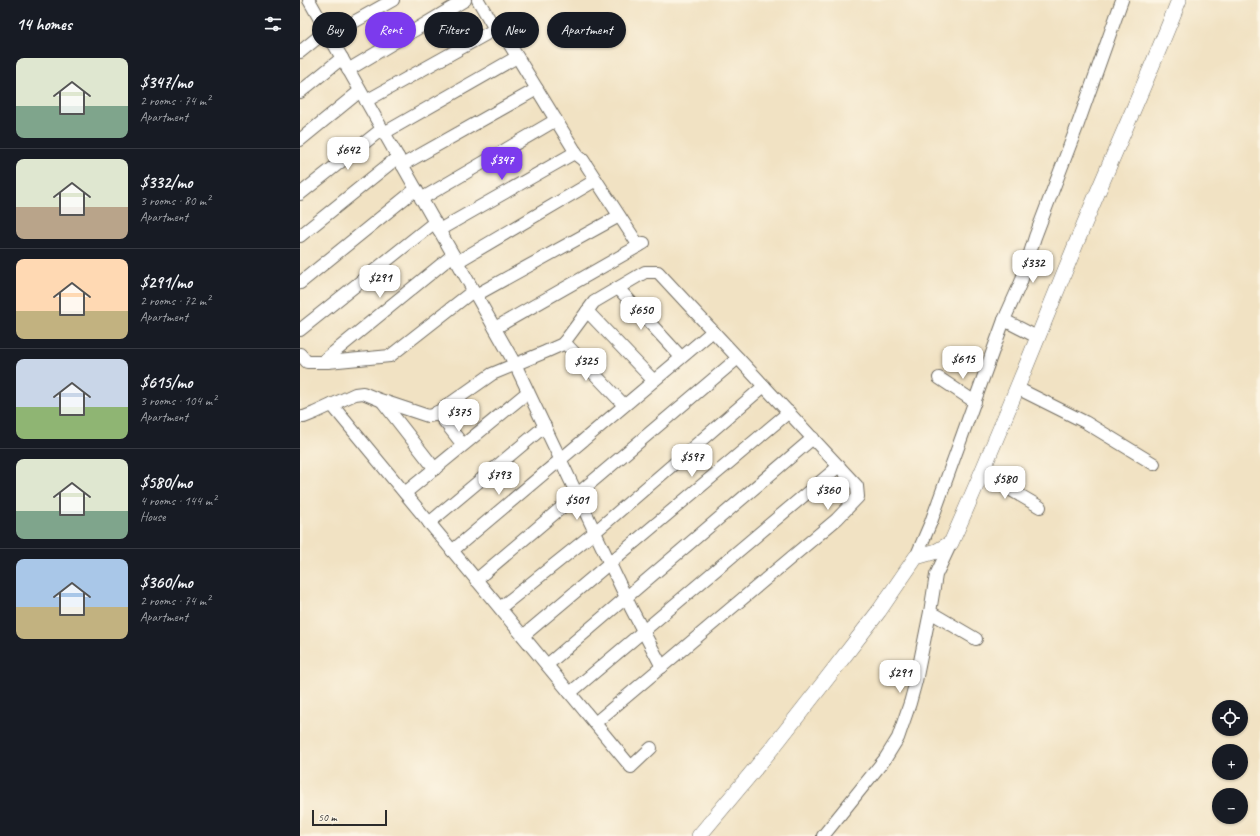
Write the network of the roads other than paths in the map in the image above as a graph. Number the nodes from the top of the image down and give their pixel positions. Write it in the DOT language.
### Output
graph roads {
  1 [pos="393,0"];
  2 [pos="465,0"];
  3 [pos="478,0"];
  4 [pos="1122,0"];
  5 [pos="1179,0"];
  6 [pos="309,2"];
  7 [pos="315,12"];
  8 [pos="357,19"];
  9 [pos="491,22"];
  10 [pos="491,31"];
  11 [pos="312,44"];
  12 [pos="336,48"];
  13 [pos="511,48"];
  14 [pos="300,52"];
  15 [pos="517,57"];
  16 [pos="342,58"];
  17 [pos="348,70"];
  18 [pos="537,89"];
  19 [pos="300,92"];
  20 [pos="363,96"];
  21 [pos="556,120"];
  22 [pos="383,131"];
  23 [pos="300,140"];
  24 [pos="576,152"];
  25 [pos="400,161"];
  26 [pos="596,180"];
  27 [pos="300,194"];
  28 [pos="419,194"];
  29 [pos="619,216"];
  30 [pos="437,226"];
  31 [pos="300,236"];
  32 [pos="455,258"];
  33 [pos="300,283"];
  34 [pos="618,288"];
  35 [pos="475,293"];
  36 [pos="587,311"];
  37 [pos="1004,320"];
  38 [pos="495,328"];
  39 [pos="300,330"];
  40 [pos="713,330"];
  41 [pos="1038,337"];
  42 [pos="564,342"];
  43 [pos="300,354"];
  44 [pos="681,357"];
  45 [pos="738,358"];
  46 [pos="322,362"];
  47 [pos="515,364"];
  48 [pos="939,378"];
  49 [pos="654,380"];
  50 [pos="764,386"];
  51 [pos="1017,388"];
  52 [pos="528,392"];
  53 [pos="382,401"];
  54 [pos="974,402"];
  55 [pos="332,404"];
  56 [pos="624,405"];
  57 [pos="437,412"];
  58 [pos="789,412"];
  59 [pos="300,417"];
  60 [pos="544,426"];
  61 [pos="813,438"];
  62 [pos="463,445"];
  63 [pos="561,460"];
  64 [pos="1154,464"];
  65 [pos="838,466"];
  66 [pos="434,469"];
  67 [pos="982,473"];
  68 [pos="405,493"];
  69 [pos="577,494"];
  70 [pos="1040,507"];
  71 [pos="429,523"];
  72 [pos="595,532"];
  73 [pos="951,543"];
  74 [pos="452,551"];
  75 [pos="916,557"];
  76 [pos="610,563"];
  77 [pos="476,580"];
  78 [pos="626,597"];
  79 [pos="500,608"];
  80 [pos="930,612"];
  81 [pos="644,631"];
  82 [pos="523,636"];
  83 [pos="976,639"];
  84 [pos="547,665"];
  85 [pos="662,667"];
  86 [pos="570,693"];
  87 [pos="595,723"];
  88 [pos="651,748"];
  89 [pos="699,836"];
  90 [pos="822,836"];
  1 -- 8 [label="street"];
  2 -- 17 [label="street"];
  3 -- 9 [label="street"];
  4 -- 37 [label="street"];
  5 -- 41 [label="street"];
  6 -- 7 [label="street"];
  10 -- 20 [label="street"];
  11 -- 14 [label="street"];
  12 -- 16 [label="street"];
  13 -- 15 [label="street"];
  15 -- 18 [label="street"];
  15 -- 22 [label="street"];
  16 -- 17 [label="street"];
  16 -- 19 [label="street"];
  17 -- 20 [label="street"];
  18 -- 21 [label="street"];
  18 -- 25 [label="street"];
  20 -- 22 [label="street"];
  20 -- 23 [label="street"];
  21 -- 24 [label="street"];
  21 -- 28 [label="street"];
  22 -- 25 [label="street"];
  22 -- 27 [label="street"];
  24 -- 26 [label="street"];
  24 -- 30 [label="street"];
  25 -- 28 [label="street"];
  25 -- 31 [label="street"];
  26 -- 29 [label="street"];
  26 -- 32 [label="street"];
  28 -- 30 [label="street"];
  28 -- 33 [label="street"];
  29 -- 35 [label="street"];
  29 -- 38 [label="street"];
  30 -- 32 [label="street"];
  30 -- 39 [label="street"];
  32 -- 35 [label="street"];
  32 -- 46 [label="street"];
  34 -- 36 [label="street"];
  34 -- 40 [label="street"];
  34 -- 44 [label="street"];
  35 -- 38 [label="street"];
  35 -- 46 [label="street"];
  36 -- 42 [label="street"];
  36 -- 49 [label="street"];
  37 -- 41 [label="street"];
  37 -- 54 [label="street"];
  38 -- 47 [label="street"];
  40 -- 44 [label="street"];
  40 -- 45 [label="street"];
  41 -- 51 [label="street"];
  42 -- 47 [label="street"];
  42 -- 56 [label="street"];
  43 -- 46 [label="street"];
  44 -- 49 [label="street"];
  45 -- 50 [label="street"];
  45 -- 69 [label="street"];
  47 -- 52 [label="street"];
  47 -- 57 [label="street"];
  48 -- 54 [label="street"];
  49 -- 56 [label="street"];
  50 -- 58 [label="street"];
  50 -- 72 [label="street"];
  51 -- 64 [label="street"];
  51 -- 67 [label="street"];
  52 -- 60 [label="street"];
  52 -- 62 [label="street"];
  53 -- 55 [label="street"];
  53 -- 57 [label="street"];
  53 -- 66 [label="street"];
  54 -- 75 [label="street"];
  55 -- 59 [label="street"];
  55 -- 68 [label="street"];
  56 -- 63 [label="street"];
  57 -- 62 [label="street"];
  58 -- 61 [label="street"];
  58 -- 76 [label="street"];
  60 -- 63 [label="street"];
  60 -- 71 [label="street"];
  61 -- 65 [label="street"];
  61 -- 78 [label="street"];
  62 -- 66 [label="street"];
  63 -- 69 [label="street"];
  63 -- 74 [label="street"];
  65 -- 81 [label="street"];
  65 -- 85 [label="street"];
  66 -- 68 [label="street"];
  67 -- 70 [label="street"];
  67 -- 73 [label="street"];
  68 -- 71 [label="street"];
  69 -- 72 [label="street"];
  69 -- 77 [label="street"];
  71 -- 74 [label="street"];
  72 -- 76 [label="street"];
  72 -- 79 [label="street"];
  73 -- 75 [label="street"];
  73 -- 80 [label="street"];
  74 -- 77 [label="street"];
  75 -- 89 [label="street"];
  76 -- 78 [label="street"];
  76 -- 82 [label="street"];
  77 -- 79 [label="street"];
  78 -- 81 [label="street"];
  78 -- 84 [label="street"];
  79 -- 82 [label="street"];
  80 -- 83 [label="street"];
  80 -- 90 [label="street"];
  81 -- 85 [label="street"];
  81 -- 86 [label="street"];
  82 -- 84 [label="street"];
  84 -- 86 [label="street"];
  85 -- 87 [label="street"];
  86 -- 87 [label="street"];
  87 -- 88 [label="street"];
}
